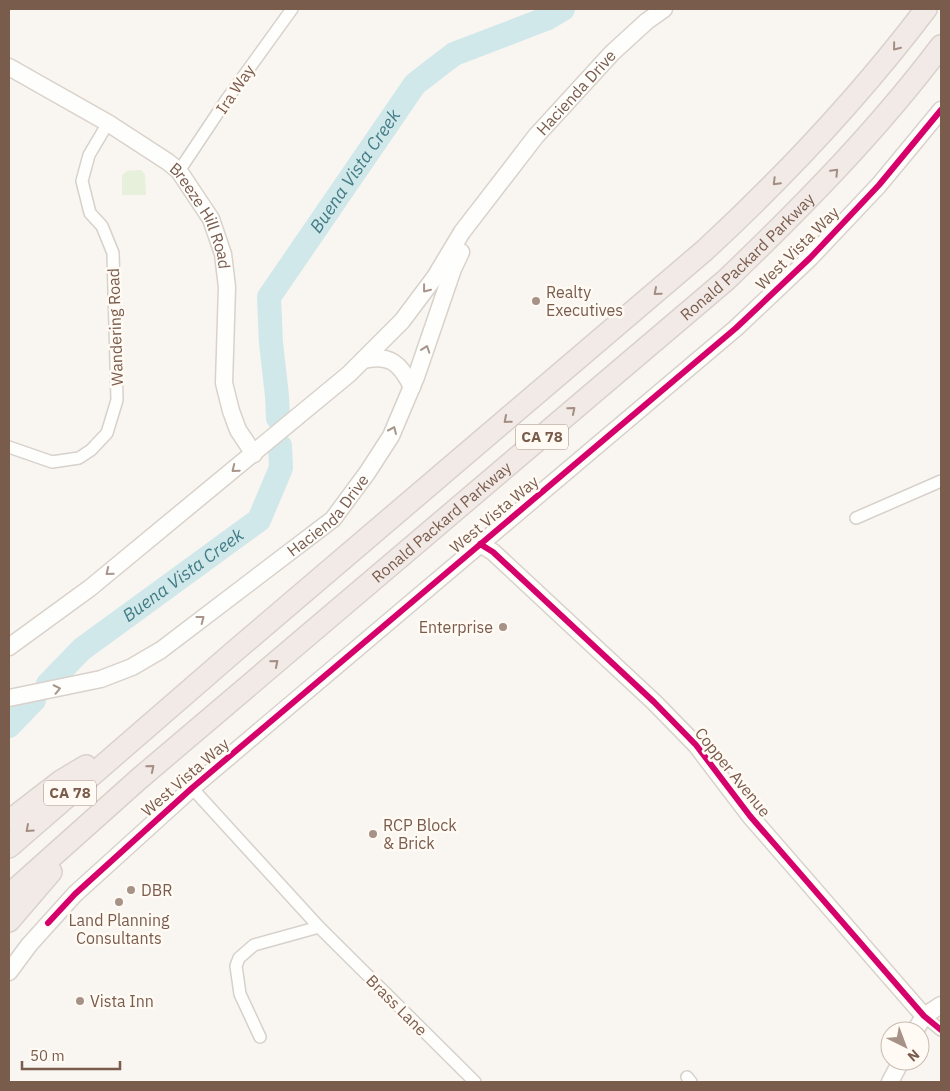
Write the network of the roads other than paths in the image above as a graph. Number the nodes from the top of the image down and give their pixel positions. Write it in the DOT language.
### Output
graph roads {
  1 [pos="292,9"];
  2 [pos="664,9"];
  3 [pos="926,9"];
  4 [pos="941,46"];
  5 [pos="9,67"];
  6 [pos="941,110"];
  7 [pos="108,122"];
  8 [pos="179,171"];
  9 [pos="498,185"];
  10 [pos="363,360"];
  11 [pos="412,387"];
  12 [pos="9,447"];
  13 [pos="254,454"];
  14 [pos="941,481"];
  15 [pos="856,518"];
  16 [pos="480,544"];
  17 [pos="9,647"];
  18 [pos="9,698"];
  19 [pos="131,740"];
  20 [pos="192,788"];
  21 [pos="114,800"];
  22 [pos="9,821"];
  23 [pos="9,847"];
  24 [pos="9,895"];
  25 [pos="9,921"];
  26 [pos="319,928"];
  27 [pos="9,972"];
  28 [pos="941,1005"];
  29 [pos="924,1016"];
  30 [pos="921,1021"];
  31 [pos="941,1030"];
  32 [pos="260,1038"];
  33 [pos="475,1082"];
  1 -- 8 [label="street, Ira Way"];
  2 -- 9 [label="main road, Hacienda Drive"];
  3 -- 19 [label="highway, Ronald Packard Parkway / CA 78, one-way"];
  21 -- 4 [label="highway, Ronald Packard Parkway / CA 78, one-way"];
  5 -- 7 [label="main road, Breeze Hill Road"];
  6 -- 16 [label="main road, West Vista Way"];
  7 -- 8 [label="main road, Breeze Hill Road"];
  7 -- 12 [label="street, Wandering Road"];
  8 -- 13 [label="main road, Breeze Hill Road"];
  9 -- 10 [label="main road, Hacienda Drive, one-way"];
  11 -- 9 [label="main road, Hacienda Drive, one-way"];
  10 -- 11 [label="main road"];
  10 -- 13 [label="main road, Hacienda Drive"];
  18 -- 11 [label="main road, Hacienda Drive, one-way"];
  13 -- 17 [label="main road, Hacienda Drive, one-way"];
  14 -- 15 [label="street"];
  16 -- 20 [label="main road, West Vista Way"];
  16 -- 29 [label="main road, Copper Avenue"];
  19 -- 22 [label="highway"];
  19 -- 23 [label="highway, Ronald Packard Parkway / CA 78, one-way"];
  20 -- 26 [label="street, Brass Lane"];
  20 -- 27 [label="main road, West Vista Way"];
  21 -- 24 [label="highway, Ronald Packard Parkway / CA 78"];
  21 -- 25 [label="highway"];
  26 -- 32 [label="street"];
  26 -- 33 [label="street, Brass Lane"];
  28 -- 29 [label="main road"];
  29 -- 30 [label="main road"];
  29 -- 31 [label="street"];
}
